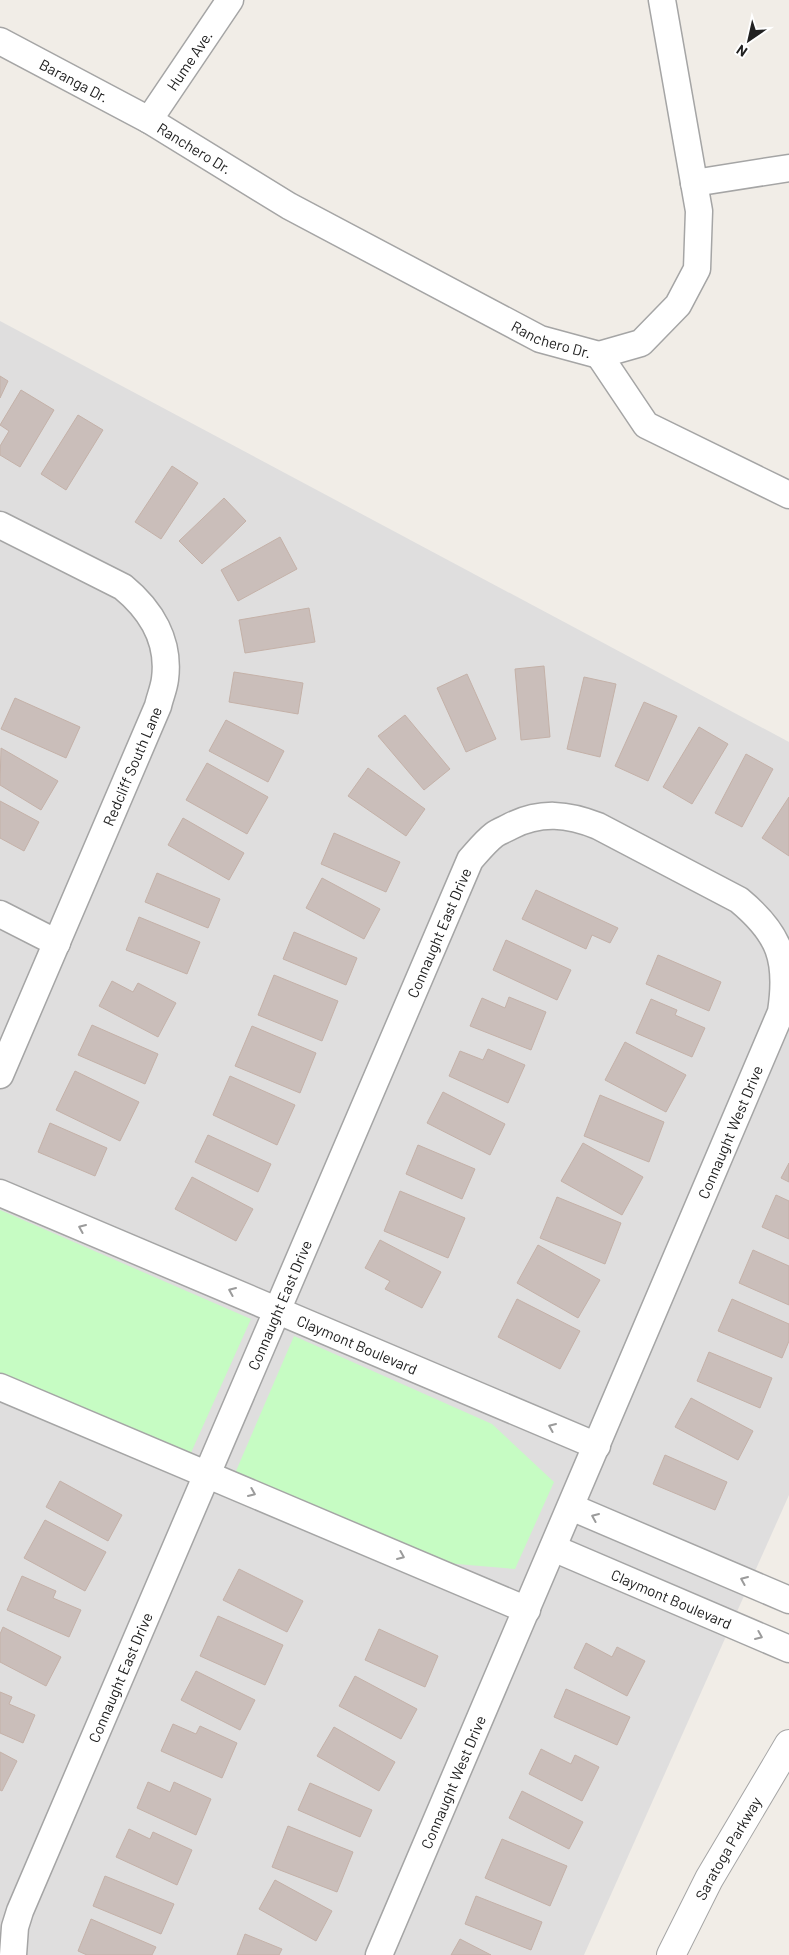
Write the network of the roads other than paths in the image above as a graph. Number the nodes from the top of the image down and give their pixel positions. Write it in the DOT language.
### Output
graph roads {
  1 [pos="230,0"];
  2 [pos="662,0"];
  3 [pos="0,41"];
  4 [pos="149,120"];
  5 [pos="789,168"];
  6 [pos="694,183"];
  7 [pos="599,355"];
  8 [pos="789,494"];
  9 [pos="0,525"];
  10 [pos="665,862"];
  11 [pos="0,914"];
  12 [pos="57,943"];
  13 [pos="0,1075"];
  14 [pos="0,1193"];
  15 [pos="277,1310"];
  16 [pos="0,1387"];
  17 [pos="596,1446"];
  18 [pos="207,1474"];
  19 [pos="571,1507"];
  20 [pos="553,1548"];
  21 [pos="789,1600"];
  22 [pos="527,1610"];
  23 [pos="789,1648"];
  24 [pos="789,1744"];
  25 [pos="13,1955"];
  26 [pos="379,1955"];
  27 [pos="671,1955"];
  1 -- 4 [label="street, Hume Ave."];
  2 -- 6 [label="street, Ranchero Dr."];
  3 -- 4 [label="street, Baranga Dr."];
  4 -- 7 [label="street, Ranchero Dr."];
  5 -- 6 [label="street"];
  6 -- 7 [label="street, Ranchero Dr."];
  7 -- 8 [label="street"];
  9 -- 12 [label="street, Redcliff South Lane"];
  10 -- 15 [label="street, Connaught East Drive"];
  10 -- 17 [label="street, Connaught West Drive"];
  11 -- 12 [label="street"];
  12 -- 13 [label="street, Redcliff South Lane"];
  15 -- 14 [label="street, Claymont Boulevard, one-way"];
  17 -- 15 [label="street, Claymont Boulevard, one-way"];
  15 -- 18 [label="street, Connaught East Drive"];
  16 -- 18 [label="street"];
  17 -- 19 [label="street"];
  18 -- 22 [label="street, one-way"];
  18 -- 25 [label="street, Connaught East Drive"];
  19 -- 20 [label="street"];
  21 -- 19 [label="street, one-way"];
  20 -- 22 [label="street"];
  20 -- 23 [label="street, Claymont Boulevard, one-way"];
  22 -- 26 [label="street, Connaught West Drive"];
  24 -- 27 [label="street, Saratoga Parkway"];
}
